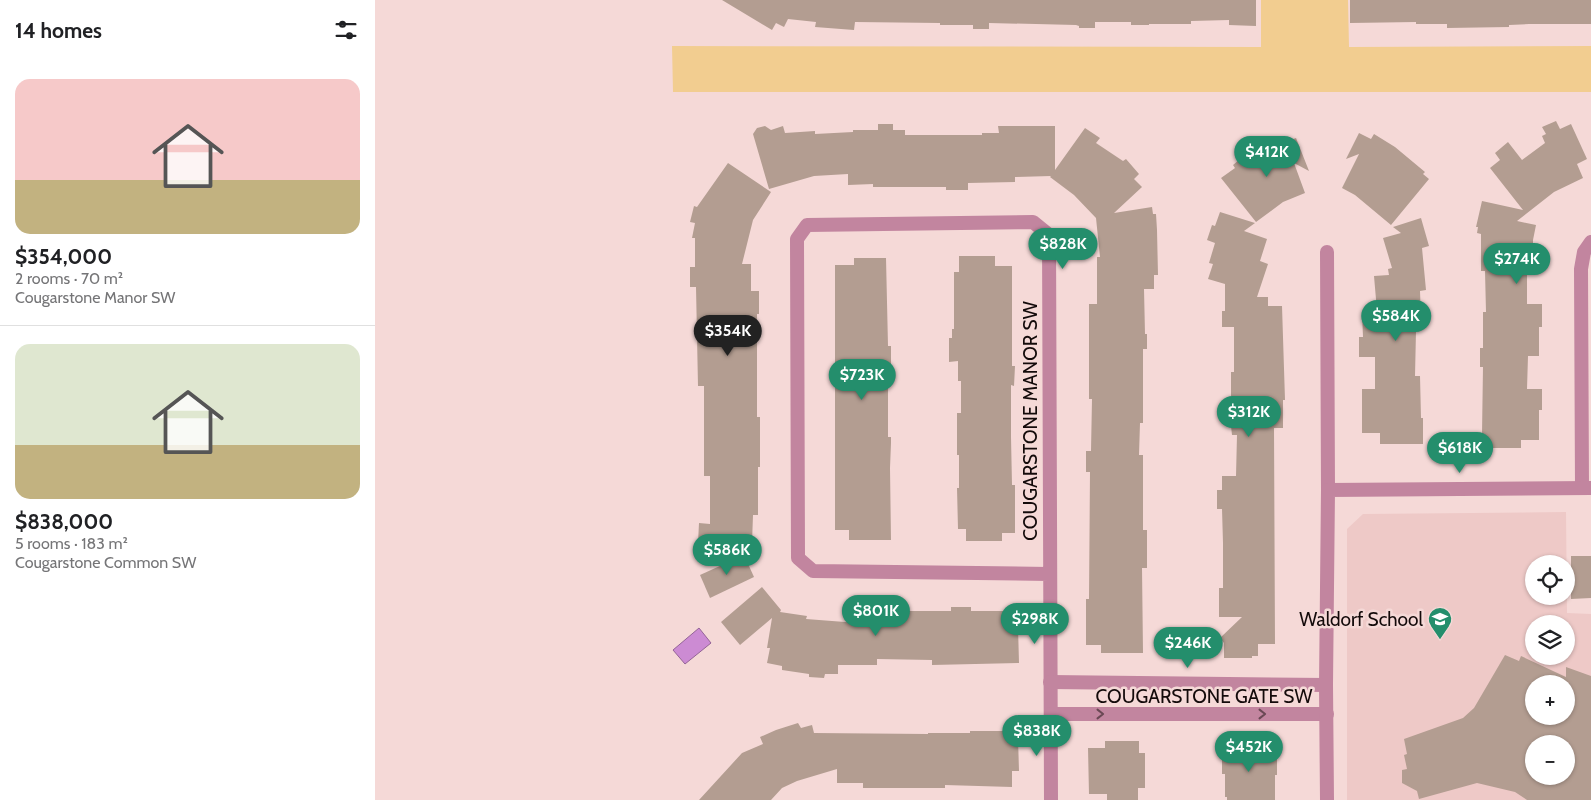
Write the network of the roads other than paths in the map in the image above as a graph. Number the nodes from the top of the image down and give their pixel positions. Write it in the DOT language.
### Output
graph roads {
  1 [pos="1591,242"];
  2 [pos="1327,252"];
  3 [pos="1586,488"];
  4 [pos="1328,490"];
  5 [pos="1049,574"];
  6 [pos="1050,682"];
  7 [pos="1326,685"];
  8 [pos="1051,714"];
  9 [pos="1327,714"];
  10 [pos="1051,800"];
  11 [pos="1327,800"];
  1 -- 3 [label="street"];
  2 -- 4 [label="street"];
  3 -- 4 [label="street"];
  4 -- 7 [label="street"];
  5 -- 5 [label="street, COUGARSTONE MANOR SW"];
  5 -- 6 [label="street, COUGARSTONE MANOR SW"];
  6 -- 7 [label="street, COUGARSTONE GATE SW"];
  6 -- 8 [label="street, COUGARSTONE MANOR SW"];
  7 -- 9 [label="street"];
  8 -- 9 [label="street, COUGARSTONE GATE SW, one-way"];
  8 -- 10 [label="street, COUGARSTONE MANOR SW"];
  9 -- 11 [label="street"];
}
